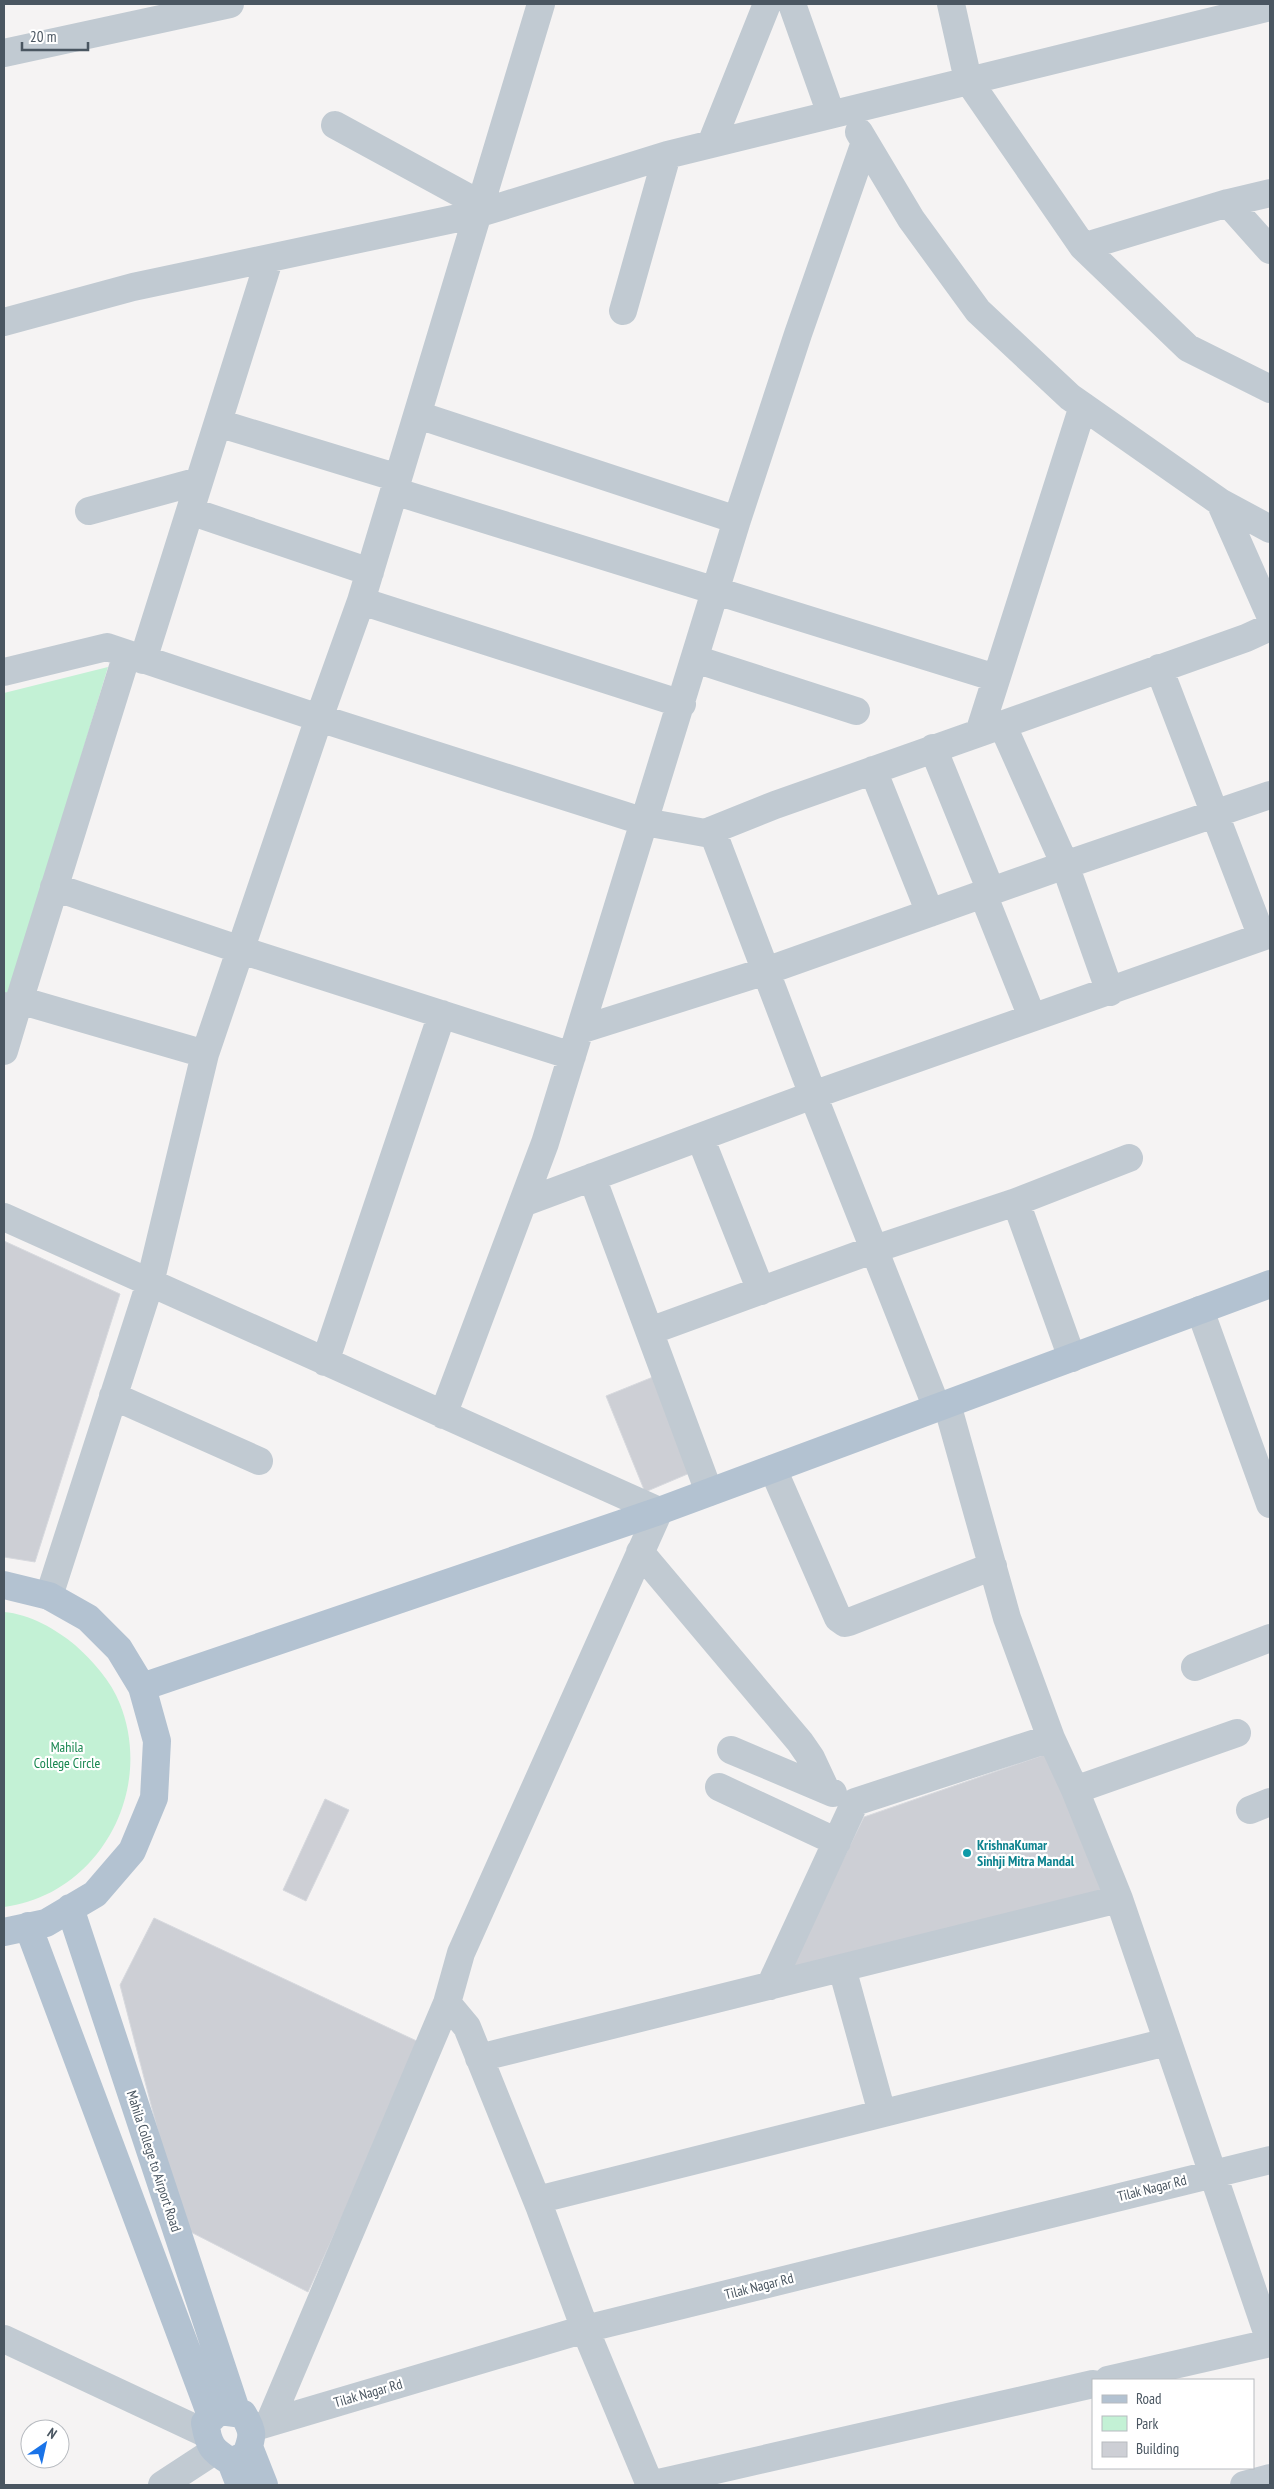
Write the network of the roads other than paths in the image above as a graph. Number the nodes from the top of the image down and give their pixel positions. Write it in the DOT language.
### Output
graph roads {
  1 [pos="230,4"];
  2 [pos="541,4"];
  3 [pos="767,4"];
  4 [pos="792,4"];
  5 [pos="951,4"];
  6 [pos="1270,7"];
  7 [pos="4,53"];
  8 [pos="968,80"];
  9 [pos="839,113"];
  10 [pos="334,125"];
  11 [pos="866,142"];
  12 [pos="711,144"];
  13 [pos="667,155"];
  14 [pos="1270,193"];
  15 [pos="1228,203"];
  16 [pos="479,209"];
  17 [pos="1083,247"];
  18 [pos="1270,250"];
  19 [pos="269,260"];
  20 [pos="623,311"];
  21 [pos="4,322"];
  22 [pos="1270,389"];
  23 [pos="1082,406"];
  24 [pos="418,415"];
  25 [pos="218,423"];
  26 [pos="199,481"];
  27 [pos="396,485"];
  28 [pos="1220,502"];
  29 [pos="89,511"];
  30 [pos="190,511"];
  31 [pos="737,520"];
  32 [pos="1270,529"];
  33 [pos="370,572"];
  34 [pos="715,591"];
  35 [pos="361,601"];
  36 [pos="1270,615"];
  37 [pos="1270,627"];
  38 [pos="135,657"];
  39 [pos="695,659"];
  40 [pos="1159,668"];
  41 [pos="4,672"];
  42 [pos="996,678"];
  43 [pos="682,704"];
  44 [pos="856,710"];
  45 [pos="319,718"];
  46 [pos="991,728"];
  47 [pos="933,748"];
  48 [pos="873,770"];
  49 [pos="1270,795"];
  50 [pos="1216,814"];
  51 [pos="645,822"];
  52 [pos="712,830"];
  53 [pos="1065,865"];
  54 [pos="54,887"];
  55 [pos="987,892"];
  56 [pos="930,913"];
  57 [pos="1266,935"];
  58 [pos="241,950"];
  59 [pos="766,971"];
  60 [pos="1110,992"];
  61 [pos="13,1006"];
  62 [pos="442,1014"];
  63 [pos="1032,1017"];
  64 [pos="580,1030"];
  65 [pos="4,1051"];
  66 [pos="205,1054"];
  67 [pos="572,1056"];
  68 [pos="813,1095"];
  69 [pos="700,1137"];
  70 [pos="1129,1158"];
  71 [pos="592,1177"];
  72 [pos="1016,1202"];
  73 [pos="522,1203"];
  74 [pos="4,1216"];
  75 [pos="875,1249"];
  76 [pos="150,1283"];
  77 [pos="1270,1284"];
  78 [pos="761,1291"];
  79 [pos="1200,1310"];
  80 [pos="650,1331"];
  81 [pos="1072,1358"];
  82 [pos="326,1362"];
  83 [pos="114,1396"];
  84 [pos="942,1406"];
  85 [pos="443,1414"];
  86 [pos="259,1461"];
  87 [pos="773,1468"];
  88 [pos="709,1492"];
  89 [pos="1270,1504"];
  90 [pos="659,1511"];
  91 [pos="640,1552"];
  92 [pos="993,1566"];
  93 [pos="4,1585"];
  94 [pos="49,1596"];
  95 [pos="1270,1638"];
  96 [pos="1195,1667"];
  97 [pos="142,1687"];
  98 [pos="1237,1733"];
  99 [pos="1051,1738"];
  100 [pos="731,1750"];
  101 [pos="719,1787"];
  102 [pos="826,1790"];
  103 [pos="1075,1790"];
  104 [pos="855,1802"];
  105 [pos="837,1842"];
  106 [pos="1119,1899"];
  107 [pos="70,1908"];
  108 [pos="16,1929"];
  109 [pos="842,1968"];
  110 [pos="770,1986"];
  111 [pos="447,2003"];
  112 [pos="1168,2042"];
  113 [pos="479,2058"];
  114 [pos="882,2113"];
  115 [pos="1270,2160"];
  116 [pos="1213,2173"];
  117 [pos="537,2200"];
  118 [pos="585,2329"];
  119 [pos="4,2339"];
  120 [pos="1270,2342"];
  121 [pos="1112,2379"];
  122 [pos="1092,2384"];
  123 [pos="235,2440"];
  124 [pos="1270,2478"];
  125 [pos="162,2485"];
  126 [pos="264,2485"];
  127 [pos="650,2485"];
  128 [pos="1244,2485"];
  1 -- 7 [label="street"];
  2 -- 16 [label="street"];
  3 -- 12 [label="street"];
  4 -- 9 [label="street"];
  5 -- 8 [label="street"];
  6 -- 8 [label="street"];
  8 -- 9 [label="street"];
  8 -- 17 [label="street"];
  9 -- 11 [label="street"];
  9 -- 12 [label="street"];
  10 -- 16 [label="street"];
  11 -- 23 [label="street"];
  11 -- 31 [label="street"];
  12 -- 13 [label="street"];
  13 -- 16 [label="street"];
  13 -- 20 [label="street"];
  14 -- 15 [label="street"];
  15 -- 17 [label="street"];
  15 -- 18 [label="street"];
  16 -- 19 [label="street"];
  16 -- 24 [label="street"];
  17 -- 22 [label="street"];
  19 -- 21 [label="street"];
  19 -- 25 [label="street"];
  23 -- 28 [label="street"];
  23 -- 42 [label="street"];
  24 -- 27 [label="street"];
  24 -- 31 [label="street"];
  25 -- 26 [label="street"];
  25 -- 27 [label="street"];
  26 -- 29 [label="street"];
  26 -- 30 [label="street"];
  27 -- 33 [label="street"];
  27 -- 34 [label="street"];
  28 -- 32 [label="street"];
  28 -- 36 [label="street"];
  30 -- 33 [label="street"];
  30 -- 38 [label="street"];
  31 -- 34 [label="street"];
  33 -- 35 [label="street"];
  34 -- 39 [label="street"];
  34 -- 42 [label="street"];
  35 -- 43 [label="street"];
  35 -- 45 [label="street"];
  37 -- 40 [label="street"];
  38 -- 41 [label="street"];
  38 -- 45 [label="street"];
  38 -- 54 [label="street"];
  39 -- 43 [label="street"];
  39 -- 44 [label="street"];
  40 -- 46 [label="street"];
  40 -- 50 [label="street"];
  42 -- 46 [label="street"];
  43 -- 51 [label="street"];
  45 -- 51 [label="street"];
  45 -- 58 [label="street"];
  46 -- 47 [label="street"];
  46 -- 53 [label="street"];
  47 -- 48 [label="street"];
  47 -- 55 [label="street"];
  48 -- 52 [label="street"];
  48 -- 56 [label="street"];
  49 -- 50 [label="street"];
  50 -- 53 [label="street"];
  50 -- 57 [label="street"];
  51 -- 52 [label="street"];
  51 -- 64 [label="street"];
  52 -- 59 [label="street"];
  53 -- 55 [label="street"];
  53 -- 60 [label="street"];
  54 -- 58 [label="street"];
  54 -- 61 [label="street"];
  55 -- 56 [label="street"];
  55 -- 63 [label="street"];
  56 -- 59 [label="street"];
  57 -- 60 [label="street"];
  58 -- 62 [label="street"];
  58 -- 66 [label="street"];
  59 -- 64 [label="street"];
  59 -- 68 [label="street"];
  60 -- 63 [label="street"];
  61 -- 65 [label="street"];
  61 -- 66 [label="street"];
  62 -- 67 [label="street"];
  62 -- 82 [label="street"];
  63 -- 68 [label="street"];
  64 -- 67 [label="street"];
  66 -- 76 [label="street"];
  67 -- 73 [label="street"];
  68 -- 69 [label="street"];
  68 -- 75 [label="street"];
  69 -- 71 [label="street"];
  69 -- 78 [label="street"];
  70 -- 72 [label="street"];
  71 -- 73 [label="street"];
  71 -- 80 [label="street"];
  72 -- 75 [label="street"];
  72 -- 81 [label="street"];
  73 -- 85 [label="street"];
  74 -- 76 [label="street"];
  75 -- 78 [label="street"];
  75 -- 84 [label="street"];
  76 -- 82 [label="street"];
  76 -- 83 [label="street"];
  77 -- 79 [label="main road"];
  78 -- 80 [label="street"];
  79 -- 81 [label="main road"];
  79 -- 89 [label="street"];
  80 -- 88 [label="street"];
  81 -- 84 [label="main road"];
  82 -- 85 [label="street"];
  83 -- 86 [label="street"];
  83 -- 94 [label="street"];
  84 -- 87 [label="main road"];
  84 -- 92 [label="street"];
  85 -- 90 [label="street"];
  87 -- 88 [label="main road"];
  87 -- 92 [label="street"];
  88 -- 90 [label="main road"];
  90 -- 91 [label="street"];
  90 -- 97 [label="main road"];
  91 -- 102 [label="street"];
  91 -- 111 [label="street"];
  92 -- 99 [label="street"];
  93 -- 94 [label="main road"];
  94 -- 97 [label="main road"];
  95 -- 96 [label="street"];
  97 -- 107 [label="main road"];
  98 -- 103 [label="street"];
  99 -- 103 [label="street"];
  99 -- 104 [label="street"];
  100 -- 102 [label="street"];
  101 -- 105 [label="street"];
  102 -- 104 [label="street"];
  103 -- 106 [label="street"];
  104 -- 105 [label="street"];
  105 -- 110 [label="street"];
  106 -- 109 [label="street"];
  106 -- 112 [label="street"];
  107 -- 108 [label="main road"];
  107 -- 123 [label="main road, Mahila College to Airport Road"];
  108 -- 123 [label="main road, Mahila College to Airport Road"];
  109 -- 110 [label="street"];
  109 -- 114 [label="street"];
  110 -- 113 [label="street"];
  111 -- 113 [label="street"];
  111 -- 123 [label="street"];
  112 -- 114 [label="street"];
  112 -- 116 [label="street"];
  113 -- 117 [label="street"];
  114 -- 117 [label="street"];
  115 -- 116 [label="street, Tilak Nagar Rd"];
  116 -- 118 [label="street, Tilak Nagar Rd"];
  116 -- 120 [label="street"];
  117 -- 118 [label="street"];
  118 -- 123 [label="street, Tilak Nagar Rd"];
  118 -- 127 [label="street"];
  119 -- 123 [label="street"];
  120 -- 121 [label="street"];
  122 -- 127 [label="street"];
  123 -- 125 [label="street, Tilak Nagar Rd"];
  123 -- 126 [label="main road, Mahila College to Airport Road"];
  124 -- 128 [label="street"];
}
